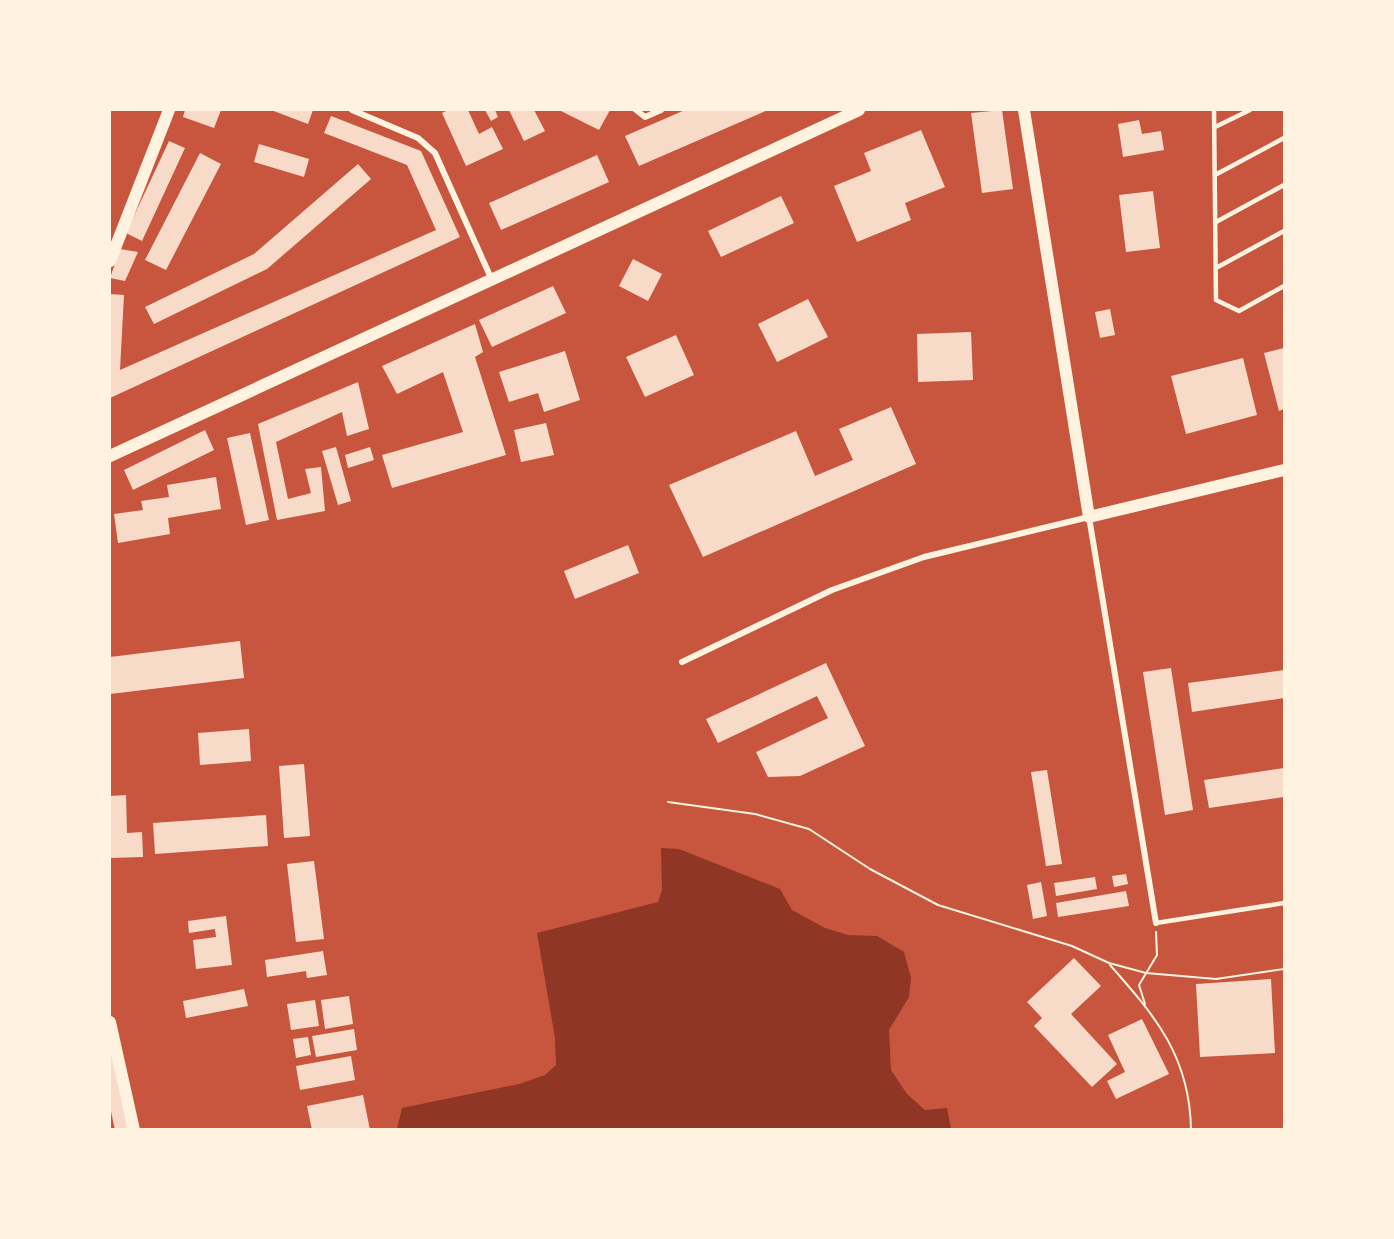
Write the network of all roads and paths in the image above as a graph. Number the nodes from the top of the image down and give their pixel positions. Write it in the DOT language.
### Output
graph roads {
  1 [pos="169,110"];
  2 [pos="352,110"];
  3 [pos="636,110"];
  4 [pos="661,110"];
  5 [pos="858,110"];
  6 [pos="1024,110"];
  7 [pos="1215,110"];
  8 [pos="1250,110"];
  9 [pos="1215,127"];
  10 [pos="1284,138"];
  11 [pos="1215,175"];
  12 [pos="1284,185"];
  13 [pos="1216,222"];
  14 [pos="1284,231"];
  15 [pos="110,261"];
  16 [pos="1216,268"];
  17 [pos="491,278"];
  18 [pos="1284,286"];
  19 [pos="110,456"];
  20 [pos="1284,470"];
  21 [pos="1089,517"];
  22 [pos="682,662"];
  23 [pos="668,802"];
  24 [pos="1284,903"];
  25 [pos="1156,923"];
  26 [pos="1109,963"];
  27 [pos="1284,969"];
  28 [pos="1146,973"];
  29 [pos="1146,1007"];
  30 [pos="110,1022"];
  31 [pos="134,1130"];
  32 [pos="1191,1130"];
  1 -- 15 [label="main road"];
  2 -- 17 [label="street"];
  3 -- 4 [label="street"];
  5 -- 17 [label="main road"];
  6 -- 21 [label="main road"];
  7 -- 9 [label="lane"];
  8 -- 9 [label="lane"];
  9 -- 11 [label="lane"];
  10 -- 11 [label="lane"];
  11 -- 13 [label="lane"];
  12 -- 13 [label="lane"];
  13 -- 16 [label="lane"];
  14 -- 16 [label="lane"];
  16 -- 18 [label="lane"];
  17 -- 19 [label="main road"];
  20 -- 21 [label="main road"];
  21 -- 22 [label="street"];
  21 -- 25 [label="street"];
  23 -- 26 [label="path"];
  24 -- 25 [label="lane"];
  25 -- 28 [label="path"];
  26 -- 28 [label="path"];
  26 -- 29 [label="path"];
  27 -- 28 [label="path"];
  28 -- 29 [label="path"];
  29 -- 32 [label="path"];
  30 -- 31 [label="main road"];
}
